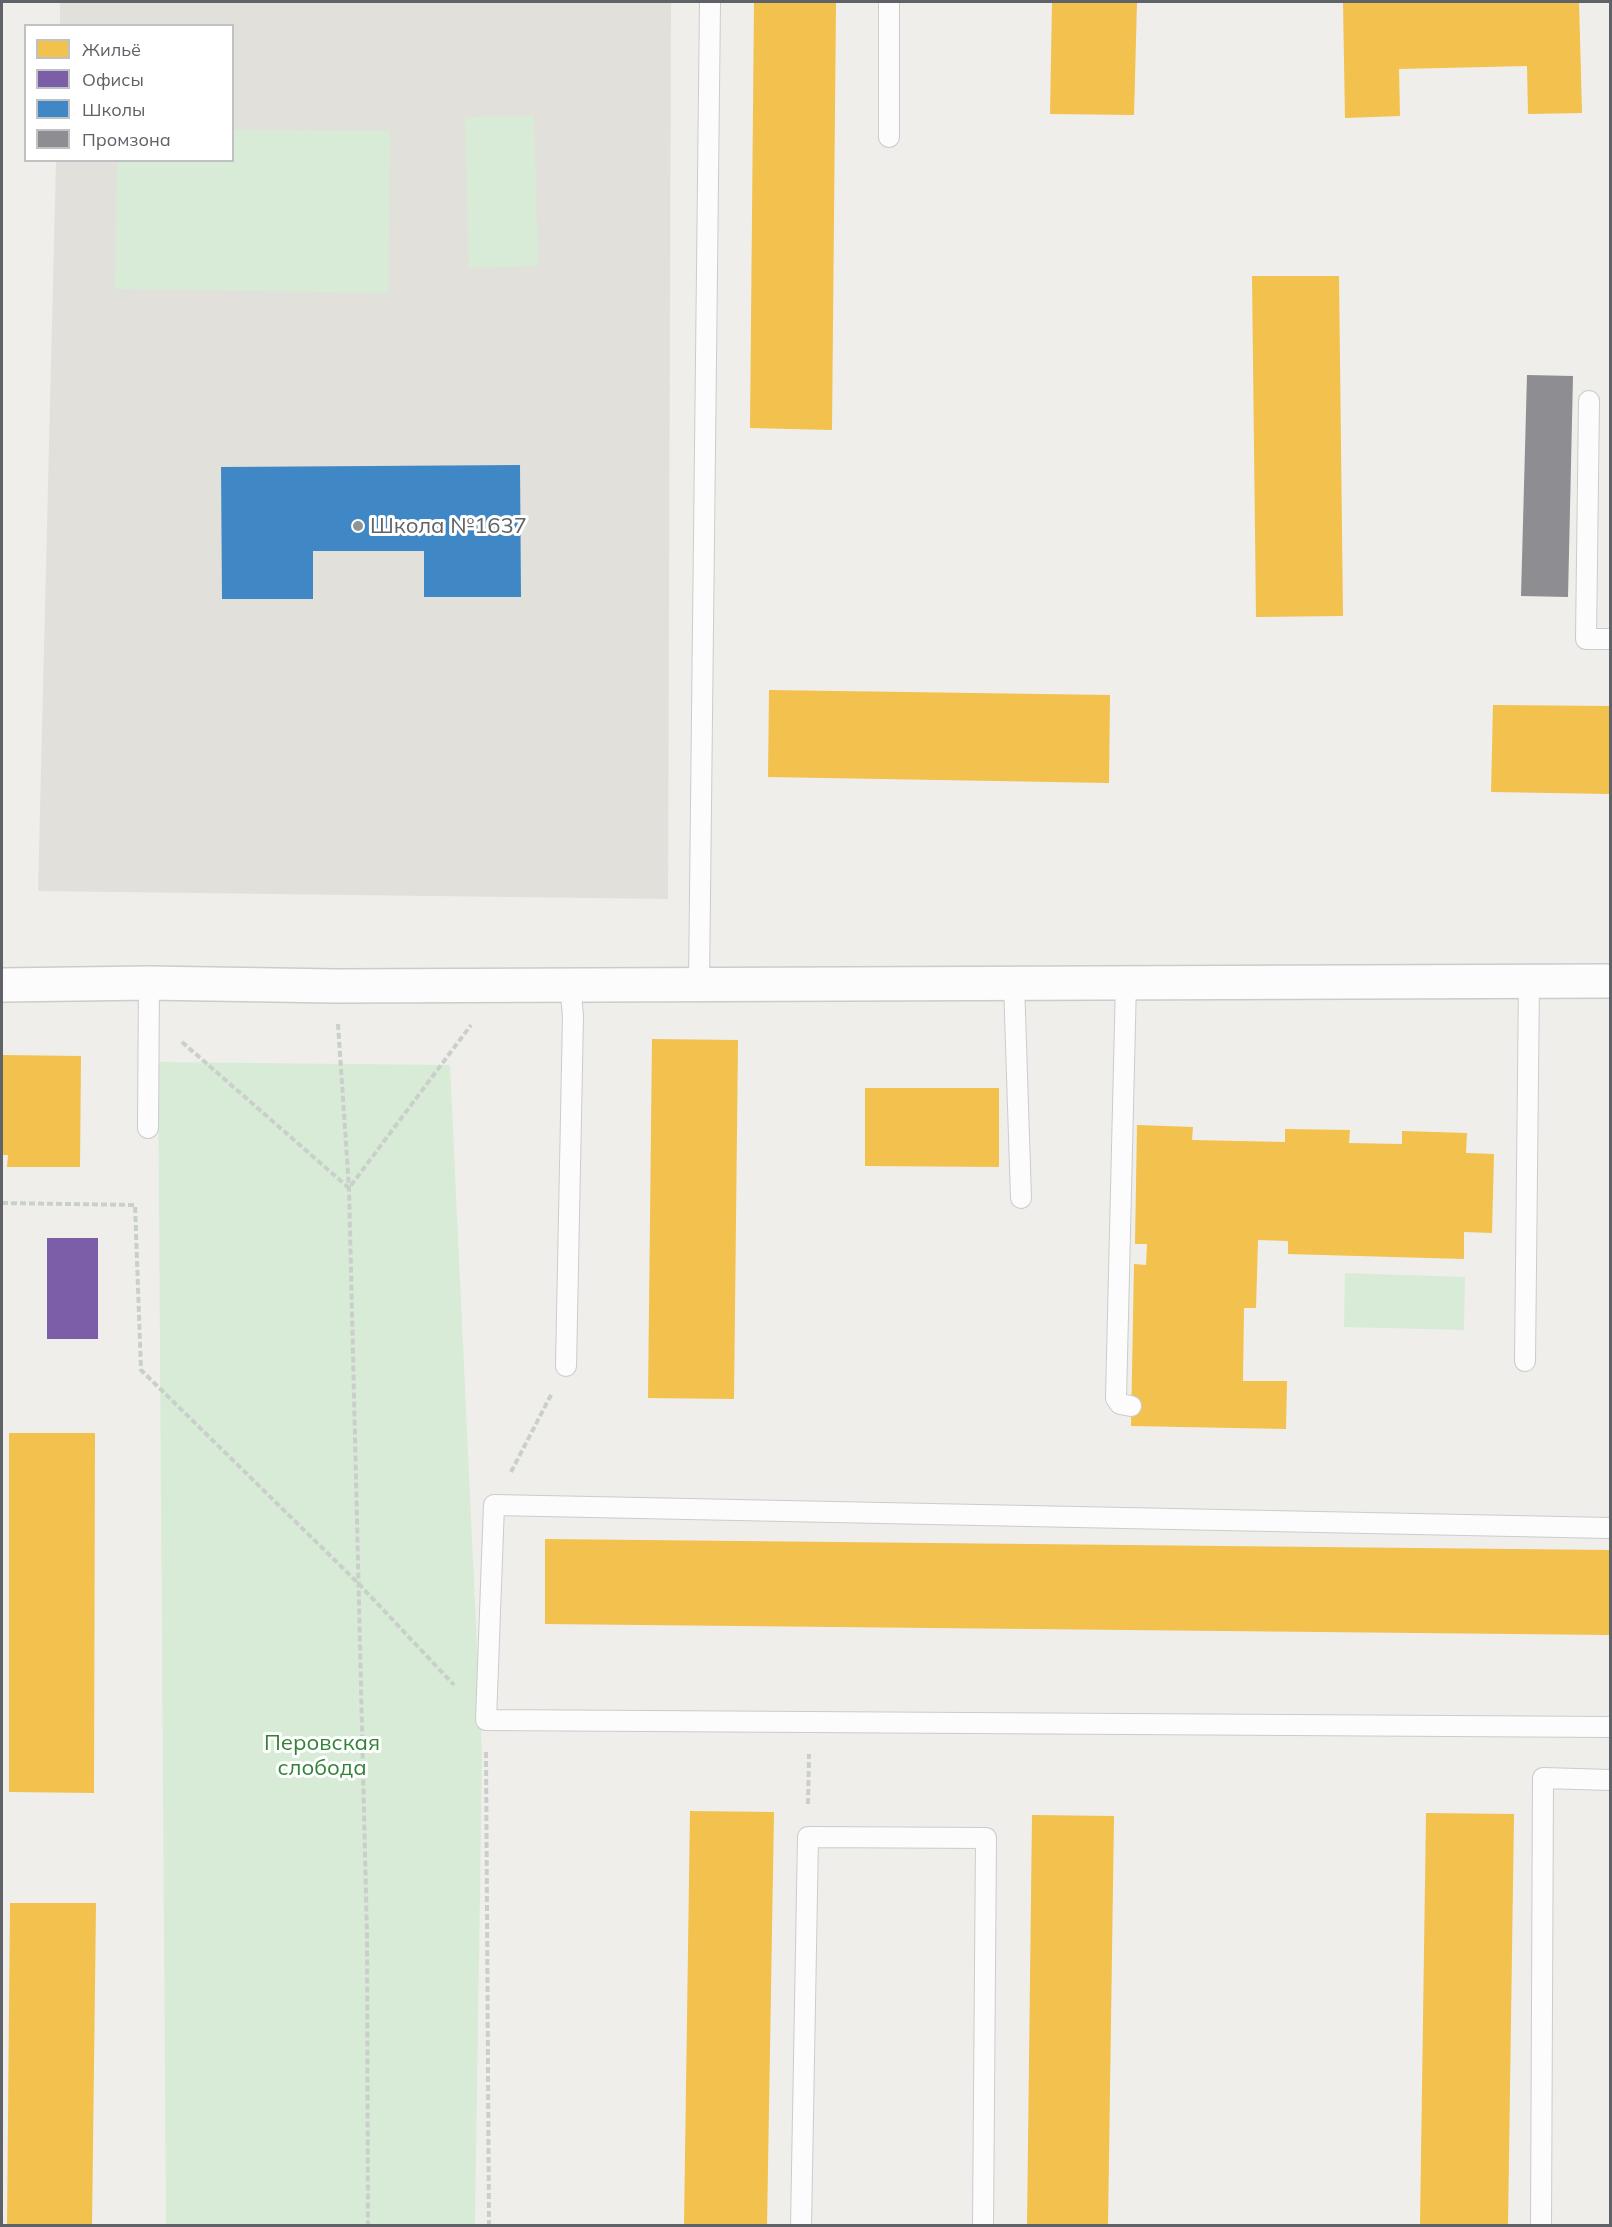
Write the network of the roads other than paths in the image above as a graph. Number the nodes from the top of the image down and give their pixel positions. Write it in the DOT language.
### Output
graph roads {
  1 [pos="710,2"];
  2 [pos="889,2"];
  3 [pos="889,137"];
  4 [pos="1589,401"];
  5 [pos="1611,639"];
  6 [pos="1529,981"];
  7 [pos="1611,981"];
  8 [pos="1014,982"];
  9 [pos="1126,982"];
  10 [pos="699,983"];
  11 [pos="570,984"];
  12 [pos="2,985"];
  13 [pos="149,998"];
  14 [pos="148,1128"];
  15 [pos="1021,1198"];
  16 [pos="1525,1361"];
  17 [pos="566,1366"];
  18 [pos="1131,1406"];
  19 [pos="1611,1528"];
  20 [pos="1611,1727"];
  21 [pos="1611,1780"];
  22 [pos="801,2226"];
  23 [pos="983,2226"];
  24 [pos="1541,2226"];
  1 -- 10 [label="lane"];
  2 -- 3 [label="lane"];
  4 -- 5 [label="lane"];
  6 -- 7 [label="street"];
  6 -- 9 [label="street"];
  6 -- 16 [label="lane"];
  8 -- 9 [label="street"];
  8 -- 10 [label="street"];
  8 -- 15 [label="lane"];
  9 -- 18 [label="lane"];
  10 -- 11 [label="street"];
  11 -- 13 [label="street"];
  11 -- 17 [label="lane"];
  12 -- 13 [label="street"];
  13 -- 14 [label="lane"];
  19 -- 20 [label="lane"];
  21 -- 24 [label="lane"];
  22 -- 23 [label="lane"];
}
